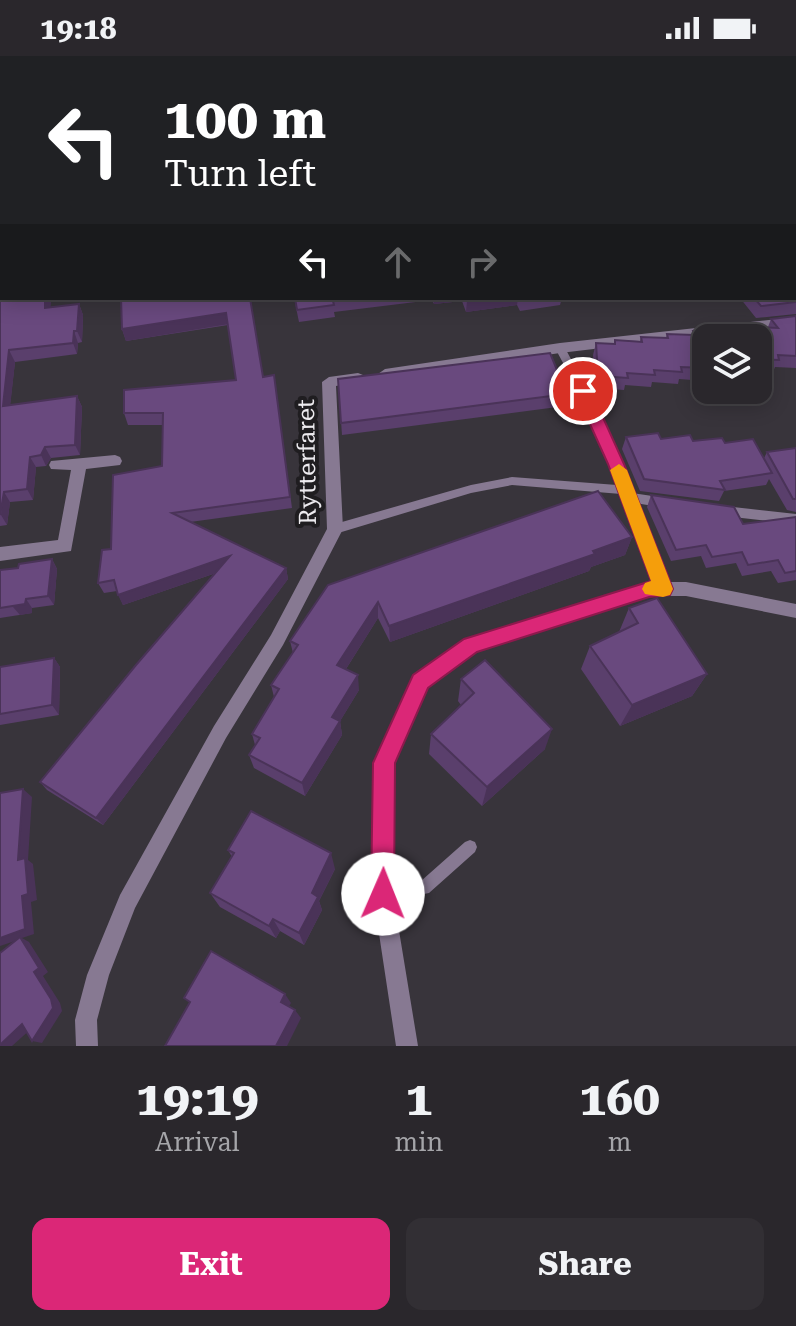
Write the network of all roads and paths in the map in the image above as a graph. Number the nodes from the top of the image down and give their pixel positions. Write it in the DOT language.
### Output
graph roads {
  1 [pos="796,321"];
  2 [pos="560,348"];
  3 [pos="115,461"];
  4 [pos="80,463"];
  5 [pos="56,465"];
  6 [pos="628,493"];
  7 [pos="676,504"];
  8 [pos="708,509"];
  9 [pos="796,519"];
  10 [pos="335,529"];
  11 [pos="0,554"];
  12 [pos="663,589"];
  13 [pos="796,611"];
  14 [pos="470,847"];
  15 [pos="383,894"];
  16 [pos="87,1046"];
  17 [pos="407,1046"];
  1 -- 2 [label="street, Rytterfaret"];
  2 -- 6 [label="lane"];
  2 -- 10 [label="street, Rytterfaret"];
  3 -- 4 [label="street"];
  4 -- 5 [label="street"];
  4 -- 11 [label="street"];
  6 -- 7 [label="lane"];
  6 -- 10 [label="lane"];
  6 -- 12 [label="lane"];
  8 -- 9 [label="lane"];
  10 -- 16 [label="street, Rytterfaret"];
  12 -- 13 [label="street"];
  12 -- 15 [label="street"];
  14 -- 15 [label="lane"];
  15 -- 17 [label="street"];
}
